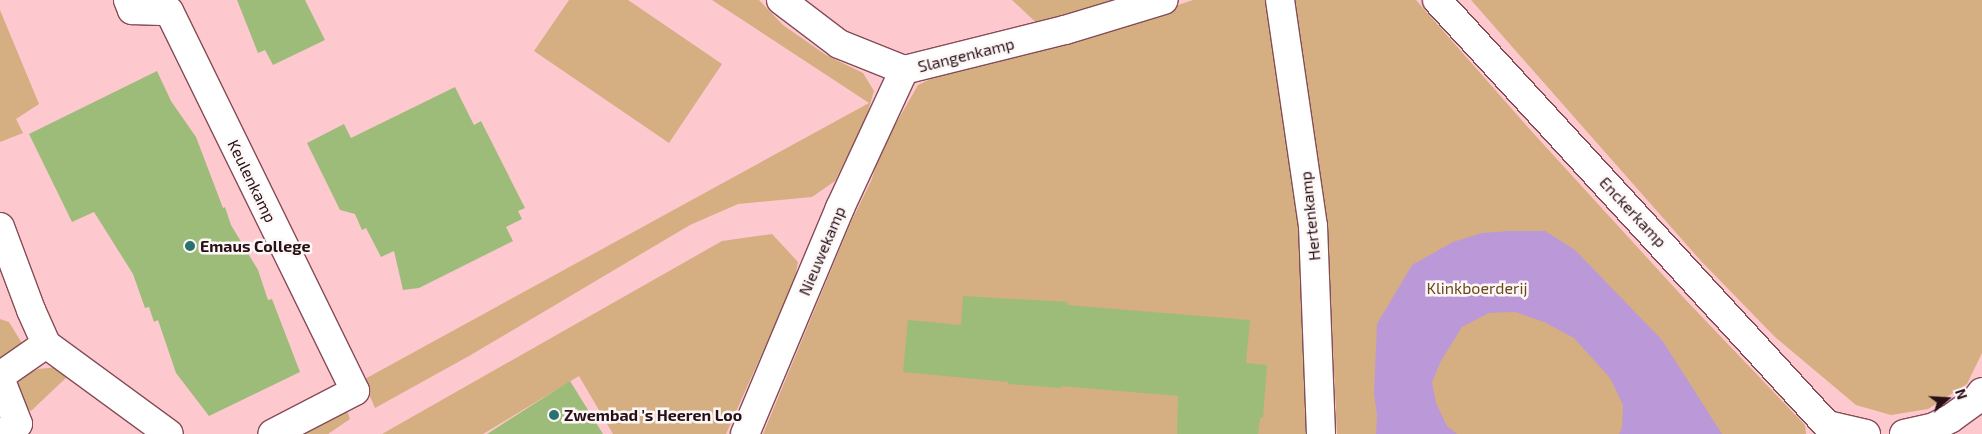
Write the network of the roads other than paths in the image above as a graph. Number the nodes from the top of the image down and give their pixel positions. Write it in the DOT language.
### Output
graph roads {
  1 [pos="128,0"];
  2 [pos="781,0"];
  3 [pos="1164,0"];
  4 [pos="1280,0"];
  5 [pos="1438,0"];
  6 [pos="904,70"];
  7 [pos="0,227"];
  8 [pos="46,344"];
  9 [pos="0,377"];
  10 [pos="1982,392"];
  11 [pos="1825,429"];
  12 [pos="0,434"];
  13 [pos="169,434"];
  14 [pos="272,434"];
  15 [pos="745,434"];
  16 [pos="1320,434"];
  17 [pos="1866,434"];
  18 [pos="1904,434"];
  1 -- 14 [label="street, Keulenkamp"];
  2 -- 6 [label="street, Slangenkamp"];
  3 -- 6 [label="street, Slangenkamp"];
  4 -- 16 [label="street, Hertenkamp"];
  5 -- 11 [label="street, Enckerkamp"];
  6 -- 15 [label="street, Nieuwekamp"];
  7 -- 8 [label="street"];
  8 -- 9 [label="street"];
  8 -- 13 [label="street"];
  9 -- 12 [label="street"];
  10 -- 18 [label="street"];
  11 -- 17 [label="street, Enckerkamp"];
}
